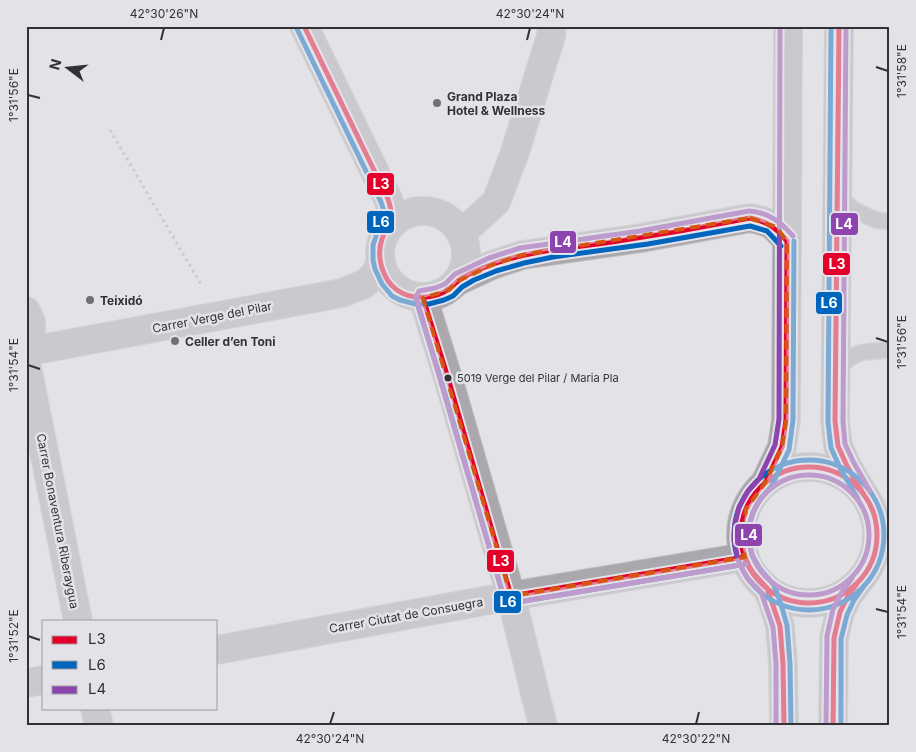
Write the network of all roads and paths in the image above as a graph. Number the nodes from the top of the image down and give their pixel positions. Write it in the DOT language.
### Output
graph roads {
  1 [pos="304,26"];
  2 [pos="552,26"];
  3 [pos="788,26"];
  4 [pos="839,26"];
  5 [pos="110,130"];
  6 [pos="837,195"];
  7 [pos="890,222"];
  8 [pos="388,228"];
  9 [pos="462,233"];
  10 [pos="787,241"];
  11 [pos="381,261"];
  12 [pos="458,281"];
  13 [pos="204,291"];
  14 [pos="423,298"];
  15 [pos="26,310"];
  16 [pos="890,350"];
  17 [pos="28,354"];
  18 [pos="836,379"];
  19 [pos="765,483"];
  20 [pos="864,494"];
  21 [pos="745,557"];
  22 [pos="858,582"];
  23 [pos="767,588"];
  24 [pos="511,596"];
  25 [pos="78,620"];
  26 [pos="218,650"];
  27 [pos="42,680"];
  28 [pos="26,683"];
  29 [pos="95,710"];
  30 [pos="99,726"];
  31 [pos="543,726"];
  32 [pos="784,726"];
  33 [pos="833,726"];
  1 -- 8 [label="street"];
  2 -- 9 [label="street"];
  3 -- 10 [label="highway"];
  4 -- 6 [label="highway"];
  5 -- 13 [label="path"];
  6 -- 7 [label="lane"];
  6 -- 18 [label="highway"];
  8 -- 9 [label="street"];
  8 -- 11 [label="street"];
  9 -- 12 [label="street"];
  10 -- 12 [label="street"];
  10 -- 19 [label="highway"];
  11 -- 14 [label="street"];
  11 -- 17 [label="street, Carrer Verge del Pilar"];
  12 -- 14 [label="street"];
  14 -- 24 [label="street"];
  15 -- 17 [label="street, Carrer Bonaventura Riberaygua"];
  16 -- 18 [label="lane"];
  17 -- 25 [label="street, Carrer Bonaventura Riberaygua"];
  18 -- 20 [label="highway"];
  19 -- 20 [label="highway"];
  19 -- 21 [label="highway"];
  20 -- 22 [label="highway"];
  21 -- 23 [label="highway"];
  21 -- 24 [label="street, Carrer Ciutat de Consuegra"];
  22 -- 23 [label="highway"];
  22 -- 33 [label="highway"];
  23 -- 32 [label="highway"];
  24 -- 26 [label="street, Carrer Ciutat de Consuegra"];
  24 -- 31 [label="street"];
  27 -- 28 [label="street"];
  29 -- 30 [label="street"];
}
